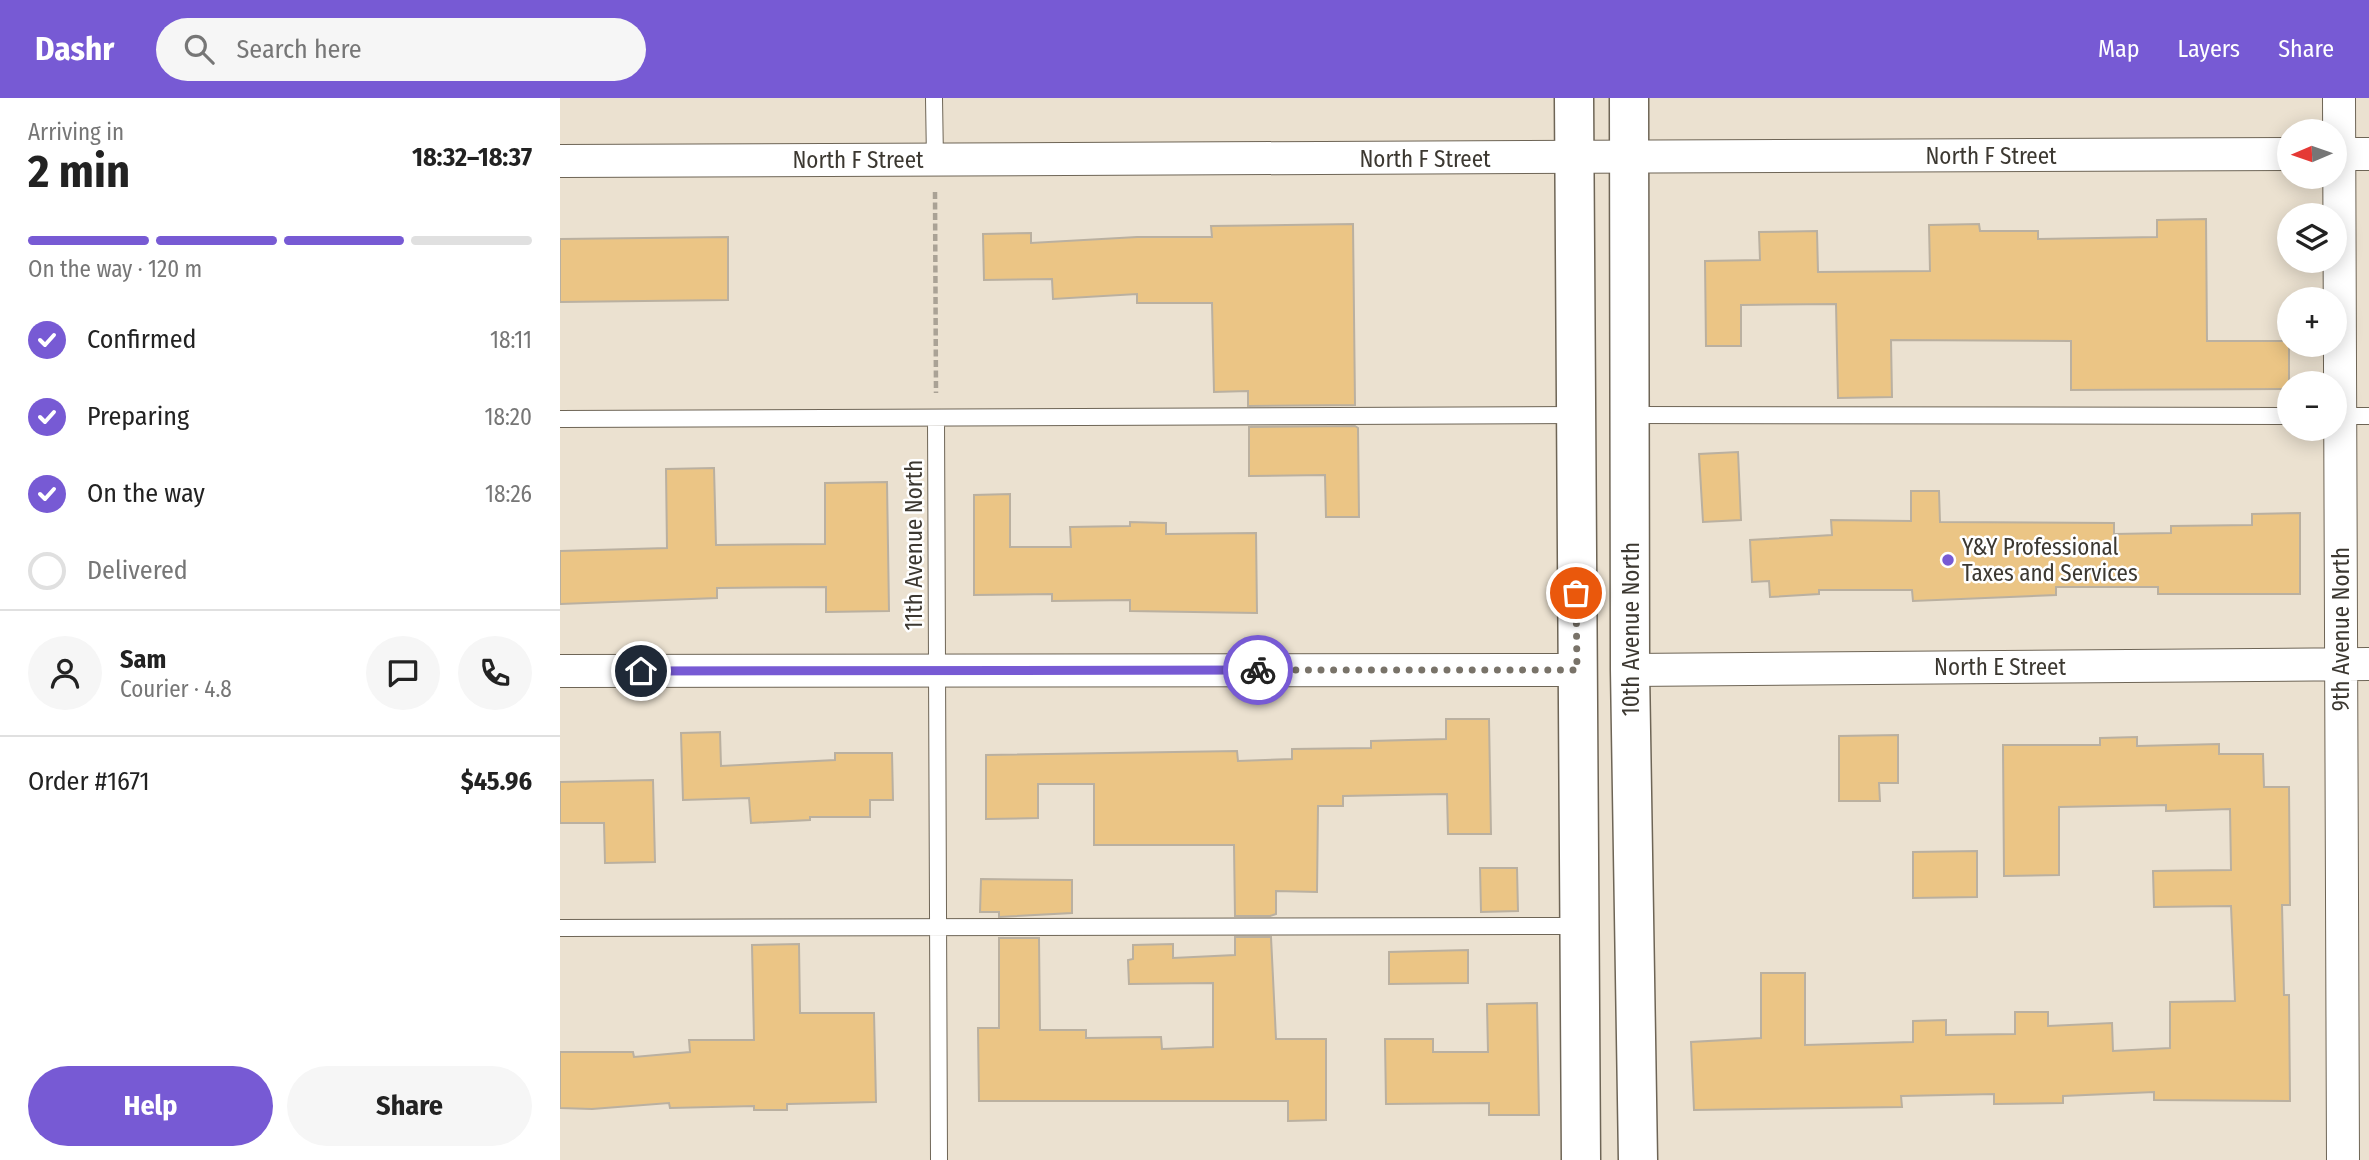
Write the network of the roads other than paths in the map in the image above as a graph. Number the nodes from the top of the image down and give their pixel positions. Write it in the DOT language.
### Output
graph roads {
  1 [pos="934,98"];
  2 [pos="1574,98"];
  3 [pos="1629,98"];
  4 [pos="2339,98"];
  5 [pos="2277,154"];
  6 [pos="2348,154"];
  7 [pos="1574,159"];
  8 [pos="1629,159"];
  9 [pos="935,160"];
  10 [pos="560,161"];
  11 [pos="1576,415"];
  12 [pos="1630,415"];
  13 [pos="2277,416"];
  14 [pos="2348,416"];
  15 [pos="936,418"];
  16 [pos="560,419"];
  17 [pos="2355,664"];
  18 [pos="937,670"];
  19 [pos="1577,670"];
  20 [pos="1630,670"];
  21 [pos="560,671"];
  22 [pos="1580,926"];
  23 [pos="938,927"];
  24 [pos="560,928"];
  25 [pos="939,1160"];
  26 [pos="1581,1160"];
  27 [pos="1638,1160"];
  28 [pos="2343,1160"];
  1 -- 9 [label="lane"];
  2 -- 7 [label="main road"];
  3 -- 8 [label="main road, 10th Avenue North"];
  4 -- 6 [label="street, 9th Avenue North"];
  5 -- 8 [label="street, North F Street"];
  6 -- 14 [label="street, 9th Avenue North"];
  7 -- 8 [label="street, North F Street"];
  7 -- 9 [label="street, North F Street"];
  7 -- 11 [label="main road"];
  8 -- 12 [label="main road, 10th Avenue North"];
  9 -- 10 [label="street, North F Street"];
  11 -- 15 [label="lane"];
  11 -- 19 [label="main road"];
  12 -- 13 [label="lane"];
  12 -- 20 [label="main road, 10th Avenue North"];
  14 -- 17 [label="street, 9th Avenue North"];
  15 -- 16 [label="lane"];
  15 -- 18 [label="lane, 11th Avenue North"];
  17 -- 20 [label="street, North E Street"];
  17 -- 28 [label="street, 9th Avenue North"];
  18 -- 19 [label="street"];
  18 -- 21 [label="street"];
  18 -- 23 [label="lane, 11th Avenue North"];
  19 -- 22 [label="main road"];
  20 -- 27 [label="main road, 10th Avenue North"];
  22 -- 23 [label="lane"];
  22 -- 26 [label="main road"];
  23 -- 24 [label="lane"];
  23 -- 25 [label="lane, 11th Avenue North"];
}
